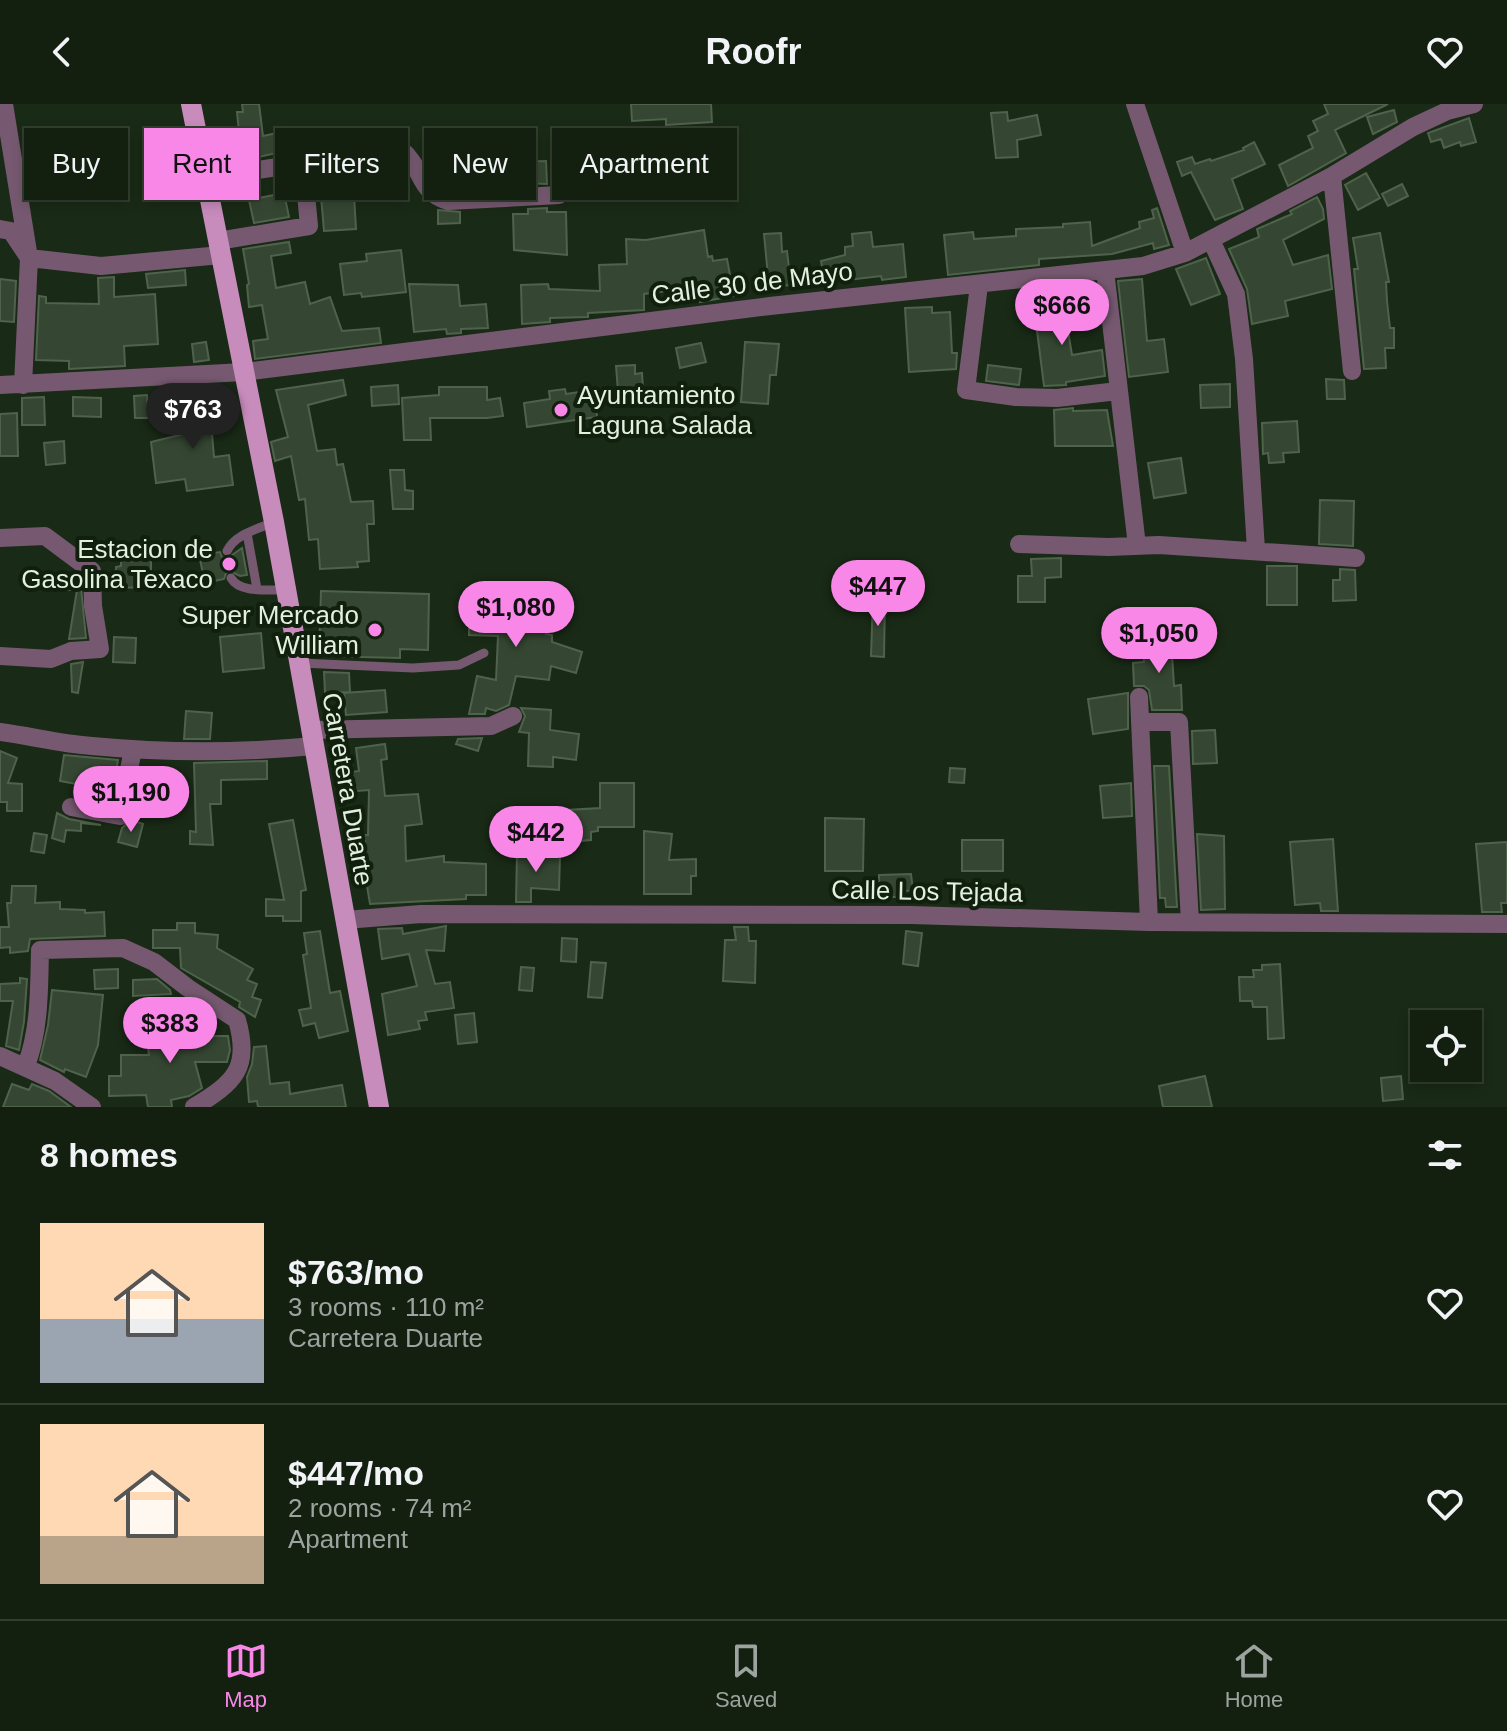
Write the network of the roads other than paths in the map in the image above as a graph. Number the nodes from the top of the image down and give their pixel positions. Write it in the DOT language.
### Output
graph roads {
  1 [pos="4,104"];
  2 [pos="191,104"];
  3 [pos="1135,104"];
  4 [pos="1474,104"];
  5 [pos="196,128"];
  6 [pos="408,154"];
  7 [pos="1332,176"];
  8 [pos="552,195"];
  9 [pos="210,200"];
  10 [pos="307,200"];
  11 [pos="0,229"];
  12 [pos="1211,240"];
  13 [pos="219,248"];
  14 [pos="1185,253"];
  15 [pos="29,258"];
  16 [pos="1105,270"];
  17 [pos="979,285"];
  18 [pos="1352,371"];
  19 [pos="244,372"];
  20 [pos="0,385"];
  21 [pos="23,385"];
  22 [pos="1118,391"];
  23 [pos="274,522"];
  24 [pos="247,533"];
  25 [pos="0,538"];
  26 [pos="1019,544"];
  27 [pos="1137,546"];
  28 [pos="1256,550"];
  29 [pos="227,551"];
  30 [pos="1356,558"];
  31 [pos="231,578"];
  32 [pos="257,589"];
  33 [pos="287,590"];
  34 [pos="484,653"];
  35 [pos="0,656"];
  36 [pos="300,663"];
  37 [pos="1139,697"];
  38 [pos="513,716"];
  39 [pos="1140,722"];
  40 [pos="0,732"];
  41 [pos="313,738"];
  42 [pos="133,749"];
  43 [pos="71,807"];
  44 [pos="345,920"];
  45 [pos="1149,922"];
  46 [pos="1190,922"];
  47 [pos="1507,924"];
  48 [pos="0,1056"];
  49 [pos="26,1066"];
  50 [pos="92,1107"];
  51 [pos="194,1107"];
  52 [pos="379,1107"];
  1 -- 15 [label="street"];
  2 -- 5 [label="main road, Carretera Duarte"];
  3 -- 14 [label="street"];
  4 -- 7 [label="street, Calle 30 de Mayo"];
  6 -- 8 [label="street"];
  7 -- 12 [label="street, Calle 30 de Mayo"];
  7 -- 18 [label="street"];
  9 -- 13 [label="main road, Carretera Duarte"];
  10 -- 13 [label="street"];
  11 -- 15 [label="street"];
  12 -- 14 [label="street, Calle 30 de Mayo"];
  12 -- 28 [label="street"];
  13 -- 15 [label="street"];
  13 -- 19 [label="main road, Carretera Duarte"];
  14 -- 16 [label="street, Calle 30 de Mayo"];
  15 -- 21 [label="street"];
  16 -- 17 [label="street, Calle 30 de Mayo"];
  16 -- 22 [label="street"];
  17 -- 19 [label="street, Calle 30 de Mayo"];
  17 -- 22 [label="street"];
  19 -- 21 [label="street, Calle 30 de Mayo"];
  19 -- 23 [label="main road, Carretera Duarte"];
  20 -- 21 [label="street, Calle 30 de Mayo"];
  22 -- 27 [label="street"];
  23 -- 24 [label="lane"];
  23 -- 33 [label="main road, Carretera Duarte"];
  24 -- 29 [label="lane"];
  24 -- 32 [label="lane"];
  25 -- 35 [label="street"];
  26 -- 27 [label="street"];
  27 -- 28 [label="street"];
  28 -- 30 [label="street"];
  31 -- 32 [label="lane"];
  32 -- 33 [label="lane"];
  33 -- 36 [label="main road, Carretera Duarte"];
  34 -- 36 [label="lane"];
  36 -- 41 [label="main road, Carretera Duarte"];
  37 -- 39 [label="street"];
  38 -- 41 [label="street"];
  39 -- 45 [label="street"];
  39 -- 46 [label="street"];
  40 -- 42 [label="street"];
  41 -- 42 [label="street"];
  41 -- 44 [label="main road, Carretera Duarte"];
  42 -- 43 [label="street"];
  44 -- 45 [label="street, Calle Los Tejada"];
  44 -- 52 [label="main road, Carretera Duarte"];
  45 -- 46 [label="street, Calle Los Tejada"];
  46 -- 47 [label="street, Calle Los Tejada"];
  48 -- 49 [label="street"];
  49 -- 50 [label="street"];
  49 -- 51 [label="street"];
}
